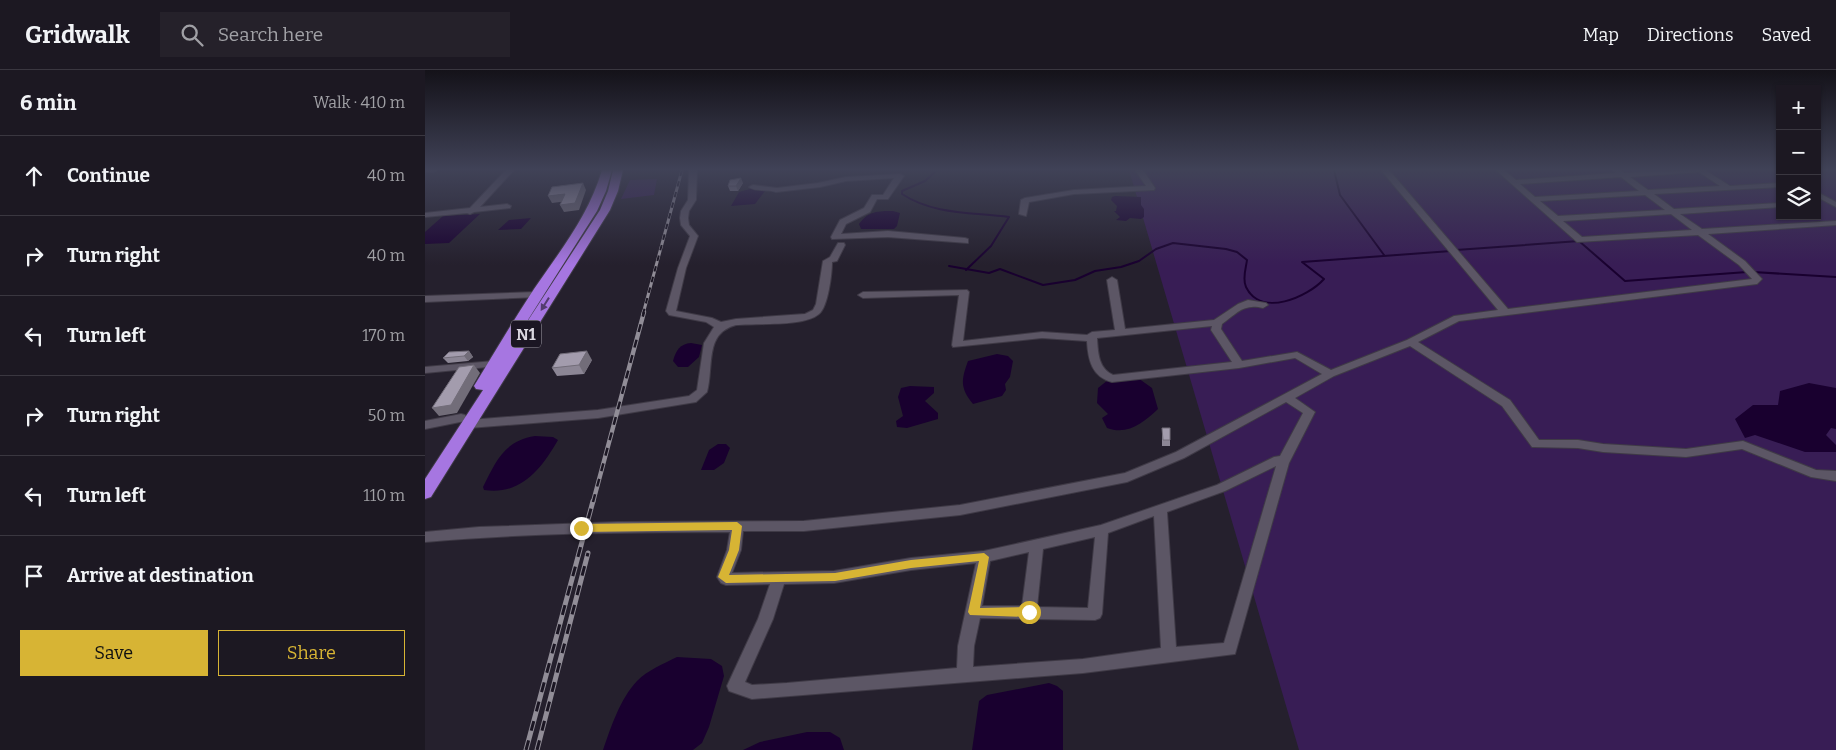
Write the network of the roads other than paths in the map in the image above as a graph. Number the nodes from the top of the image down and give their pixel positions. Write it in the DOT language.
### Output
graph roads {
  1 [pos="480,202"];
  2 [pos="596,202"];
  3 [pos="608,202"];
  4 [pos="691,202"];
  5 [pos="872,202"];
  6 [pos="1025,202"];
  7 [pos="1412,202"];
  8 [pos="1537,202"];
  9 [pos="1660,202"];
  10 [pos="1776,205"];
  11 [pos="507,206"];
  12 [pos="605,210"];
  13 [pos="471,211"];
  14 [pos="427,213"];
  15 [pos="1674,213"];
  16 [pos="1023,214"];
  17 [pos="1556,219"];
  18 [pos="1836,223"];
  19 [pos="1700,232"];
  20 [pos="965,240"];
  21 [pos="841,245"];
  22 [pos="1112,280"];
  23 [pos="539,291"];
  24 [pos="863,295"];
  25 [pos="425,299"];
  26 [pos="1263,305"];
  27 [pos="1505,312"];
  28 [pos="1217,323"];
  29 [pos="720,326"];
  30 [pos="1121,333"];
  31 [pos="1093,339"];
  32 [pos="1411,342"];
  33 [pos="494,364"];
  34 [pos="1239,365"];
  35 [pos="425,370"];
  36 [pos="1330,374"];
  37 [pos="1287,398"];
  38 [pos="465,421"];
  39 [pos="425,425"];
  40 [pos="1283,463"];
  41 [pos="425,474"];
  42 [pos="1836,476"];
  43 [pos="425,493"];
  44 [pos="1160,509"];
  45 [pos="737,526"];
  46 [pos="1102,530"];
  47 [pos="425,537"];
  48 [pos="1037,546"];
  49 [pos="984,557"];
  50 [pos="779,577"];
  51 [pos="973,612"];
  52 [pos="1029,612"];
  53 [pos="1169,654"];
  54 [pos="965,675"];
  1 -- 13 [label="street"];
  2 -- 23 [label="highway, N1"];
  3 -- 12 [label="highway, N1"];
  4 -- 29 [label="street"];
  5 -- 20 [label="street"];
  6 -- 16 [label="street"];
  7 -- 27 [label="street"];
  8 -- 17 [label="street"];
  9 -- 15 [label="street"];
  10 -- 15 [label="street"];
  11 -- 13 [label="street"];
  12 -- 23 [label="highway"];
  12 -- 38 [label="highway, N1, one-way"];
  13 -- 14 [label="street"];
  15 -- 17 [label="street"];
  15 -- 19 [label="street"];
  17 -- 19 [label="street"];
  18 -- 19 [label="street"];
  19 -- 27 [label="street"];
  21 -- 29 [label="street"];
  22 -- 30 [label="street"];
  23 -- 25 [label="street"];
  23 -- 33 [label="highway, N1"];
  24 -- 31 [label="street"];
  26 -- 28 [label="street"];
  27 -- 32 [label="street"];
  28 -- 30 [label="street"];
  28 -- 34 [label="street"];
  29 -- 38 [label="street"];
  30 -- 31 [label="street"];
  31 -- 34 [label="street"];
  32 -- 36 [label="street"];
  32 -- 42 [label="street"];
  33 -- 35 [label="street"];
  33 -- 38 [label="highway, N1"];
  34 -- 36 [label="street"];
  36 -- 37 [label="street"];
  37 -- 40 [label="street"];
  37 -- 45 [label="street"];
  38 -- 39 [label="street"];
  38 -- 41 [label="highway, N1"];
  38 -- 43 [label="highway, N1"];
  40 -- 44 [label="street"];
  40 -- 53 [label="street"];
  44 -- 46 [label="street"];
  44 -- 53 [label="street"];
  45 -- 47 [label="street"];
  45 -- 50 [label="street"];
  46 -- 48 [label="street"];
  46 -- 52 [label="street"];
  48 -- 49 [label="street"];
  48 -- 52 [label="street"];
  49 -- 50 [label="street"];
  49 -- 51 [label="street"];
  50 -- 54 [label="street"];
  51 -- 52 [label="street"];
  51 -- 54 [label="street"];
  53 -- 54 [label="street"];
}
